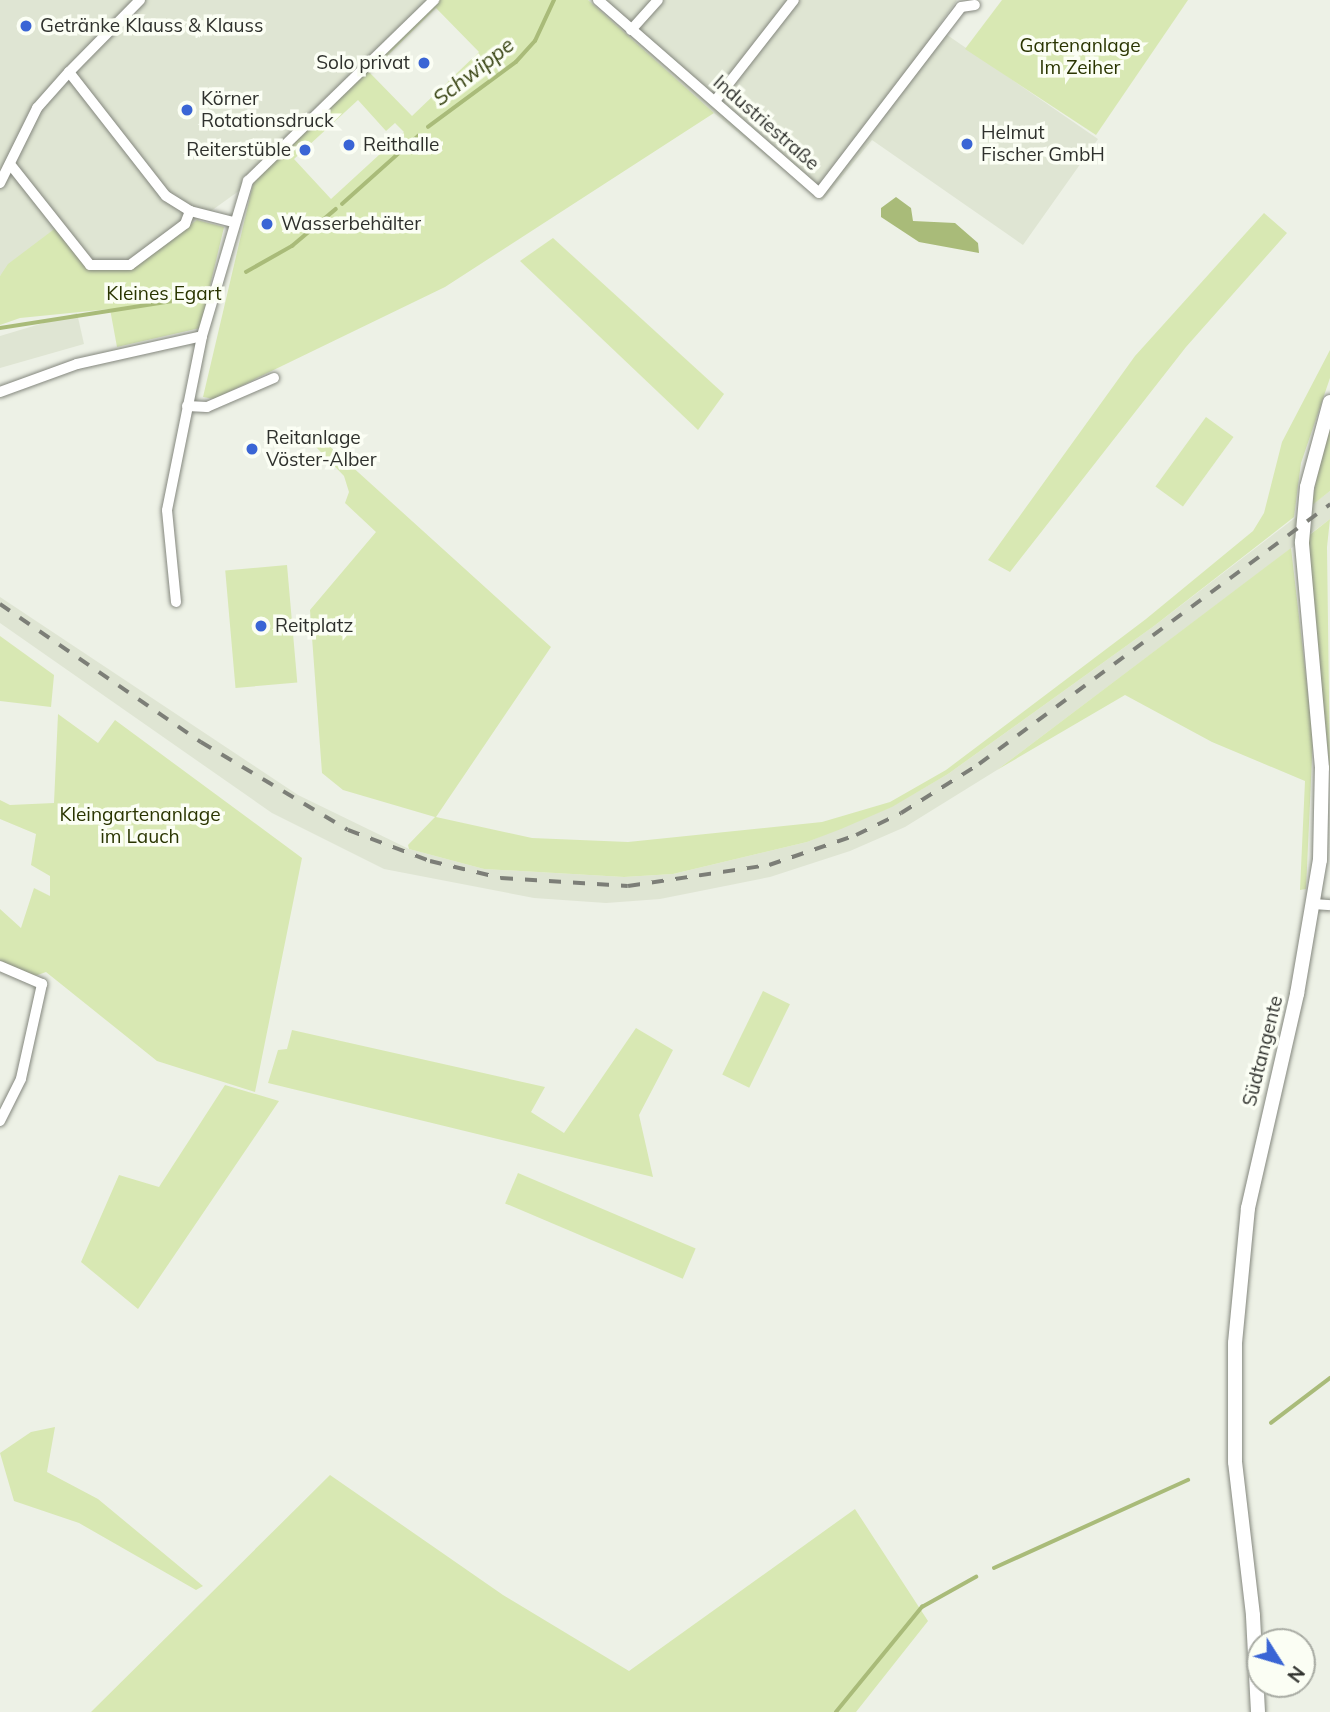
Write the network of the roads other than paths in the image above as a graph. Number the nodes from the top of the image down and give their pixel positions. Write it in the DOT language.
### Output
graph roads {
  1 [pos="140,0"];
  2 [pos="435,0"];
  3 [pos="598,0"];
  4 [pos="658,0"];
  5 [pos="794,0"];
  6 [pos="975,5"];
  7 [pos="631,30"];
  8 [pos="69,72"];
  9 [pos="715,101"];
  10 [pos="10,163"];
  11 [pos="0,183"];
  12 [pos="190,211"];
  13 [pos="233,222"];
  14 [pos="202,336"];
  15 [pos="274,378"];
  16 [pos="0,392"];
  17 [pos="1330,402"];
  18 [pos="187,405"];
  19 [pos="176,602"];
  20 [pos="1315,904"];
  21 [pos="1330,905"];
  22 [pos="0,965"];
  23 [pos="0,1122"];
  24 [pos="1258,1712"];
  1 -- 8 [label="street"];
  2 -- 13 [label="street"];
  3 -- 7 [label="street, Industriestraße"];
  4 -- 7 [label="street"];
  5 -- 9 [label="street"];
  6 -- 9 [label="street, Industriestraße"];
  7 -- 9 [label="street, Industriestraße"];
  8 -- 10 [label="street"];
  8 -- 12 [label="street"];
  10 -- 11 [label="street"];
  10 -- 12 [label="street"];
  12 -- 13 [label="street"];
  13 -- 14 [label="street"];
  14 -- 16 [label="street"];
  14 -- 18 [label="street"];
  15 -- 18 [label="street"];
  17 -- 20 [label="main road, Südtangente"];
  18 -- 19 [label="street"];
  20 -- 21 [label="street"];
  20 -- 24 [label="main road, Südtangente"];
  22 -- 23 [label="street"];
}
